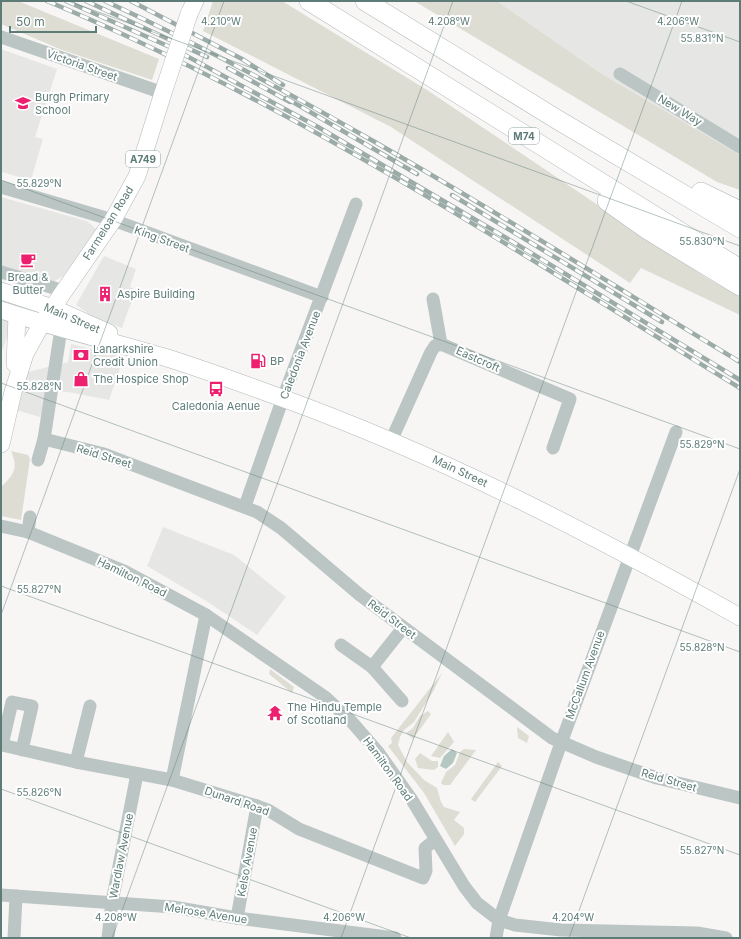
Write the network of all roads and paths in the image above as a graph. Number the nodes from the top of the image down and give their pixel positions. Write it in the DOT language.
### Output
graph roads {
  1 [pos="309,1"];
  2 [pos="365,1"];
  3 [pos="192,8"];
  4 [pos="1,37"];
  5 [pos="620,74"];
  6 [pos="163,93"];
  7 [pos="477,106"];
  8 [pos="558,120"];
  9 [pos="740,147"];
  10 [pos="1,187"];
  11 [pos="356,204"];
  12 [pos="740,211"];
  13 [pos="113,220"];
  14 [pos="740,228"];
  15 [pos="740,269"];
  16 [pos="1,272"];
  17 [pos="740,286"];
  18 [pos="1,291"];
  19 [pos="64,291"];
  20 [pos="322,297"];
  21 [pos="432,299"];
  22 [pos="52,308"];
  23 [pos="1,310"];
  24 [pos="17,316"];
  25 [pos="42,323"];
  26 [pos="61,329"];
  27 [pos="441,344"];
  28 [pos="164,358"];
  29 [pos="13,392"];
  30 [pos="283,398"];
  31 [pos="676,432"];
  32 [pos="44,439"];
  33 [pos="391,441"];
  34 [pos="1,444"];
  35 [pos="553,448"];
  36 [pos="38,460"];
  37 [pos="245,506"];
  38 [pos="30,517"];
  39 [pos="1,526"];
  40 [pos="28,532"];
  41 [pos="629,554"];
  42 [pos="206,615"];
  43 [pos="740,617"];
  44 [pos="403,628"];
  45 [pos="341,644"];
  46 [pos="372,666"];
  47 [pos="402,701"];
  48 [pos="90,706"];
  49 [pos="561,743"];
  50 [pos="22,750"];
  51 [pos="76,762"];
  52 [pos="138,774"];
  53 [pos="172,780"];
  54 [pos="740,798"];
  55 [pos="257,806"];
  56 [pos="435,840"];
  57 [pos="1,895"];
  58 [pos="16,896"];
  59 [pos="112,902"];
  60 [pos="237,918"];
  61 [pos="499,920"];
  62 [pos="710,936"];
  63 [pos="14,938"];
  64 [pos="108,938"];
  65 [pos="395,938"];
  66 [pos="496,938"];
  67 [pos="726,938"];
  1 -- 7 [label="highway, M74"];
  2 -- 8 [label="highway"];
  3 -- 6 [label="main road, Farmeloan Road / A749, bridge"];
  4 -- 6 [label="street, Victoria Street"];
  5 -- 9 [label="street, New Way"];
  6 -- 13 [label="main road, Farmeloan Road / A749"];
  7 -- 15 [label="highway, M74"];
  7 -- 17 [label="highway, M74"];
  8 -- 12 [label="highway"];
  8 -- 14 [label="highway"];
  10 -- 13 [label="street, King Street"];
  11 -- 20 [label="street, Caledonia Avenue"];
  13 -- 19 [label="main road, Farmeloan Road / A749"];
  13 -- 20 [label="street, King Street"];
  16 -- 19 [label="street, Main Street"];
  18 -- 22 [label="main road, Main Street"];
  19 -- 22 [label="main road, Farmeloan Road / A749"];
  20 -- 30 [label="street, Caledonia Avenue"];
  21 -- 27 [label="street"];
  22 -- 25 [label="main road, Farmeloan Road / A749"];
  22 -- 28 [label="main road, Main Street"];
  23 -- 24 [label="main road, Main Street"];
  24 -- 25 [label="main road, Main Street"];
  24 -- 29 [label="main road, A749"];
  25 -- 26 [label="main road, Main Street"];
  25 -- 29 [label="main road, A749"];
  26 -- 28 [label="main road, Main Street"];
  26 -- 32 [label="street"];
  27 -- 33 [label="street"];
  27 -- 35 [label="street, Eastcroft"];
  28 -- 30 [label="main road, Main Street"];
  29 -- 34 [label="main road, A749"];
  30 -- 33 [label="main road, Main Street"];
  30 -- 37 [label="street, Caledonia Avenue"];
  31 -- 41 [label="street, McCallum Avenue"];
  32 -- 36 [label="street"];
  32 -- 37 [label="street, Reid Street"];
  33 -- 41 [label="main road, Main Street"];
  37 -- 44 [label="street, Reid Street"];
  38 -- 40 [label="street"];
  39 -- 40 [label="street, Hamilton Road"];
  40 -- 42 [label="street, Hamilton Road"];
  41 -- 43 [label="main road, Main Street"];
  41 -- 49 [label="street, McCallum Avenue"];
  42 -- 53 [label="street"];
  42 -- 56 [label="street, Hamilton Road"];
  44 -- 46 [label="street"];
  44 -- 49 [label="street, Reid Street"];
  45 -- 46 [label="street"];
  46 -- 47 [label="street"];
  48 -- 51 [label="street"];
  49 -- 54 [label="street, Reid Street"];
  49 -- 61 [label="street, McCallum Avenue"];
  50 -- 51 [label="street, Dunard Road"];
  51 -- 52 [label="street, Dunard Road"];
  52 -- 53 [label="street, Dunard Road"];
  52 -- 59 [label="street, Wardlaw Avenue"];
  53 -- 55 [label="street, Dunard Road"];
  55 -- 56 [label="street, Dunard Road"];
  55 -- 60 [label="street, Kelso Avenue"];
  56 -- 61 [label="street, Hamilton Road"];
  57 -- 58 [label="street, Melrose Avenue"];
  58 -- 59 [label="street, Melrose Avenue"];
  58 -- 63 [label="street"];
  59 -- 60 [label="street, Melrose Avenue"];
  59 -- 64 [label="street, Wardlaw Avenue"];
  60 -- 65 [label="street, Melrose Avenue"];
  61 -- 62 [label="street, Hamilton Road"];
  61 -- 66 [label="street, McCallum Avenue"];
  62 -- 67 [label="street, Hamilton Road"];
}
